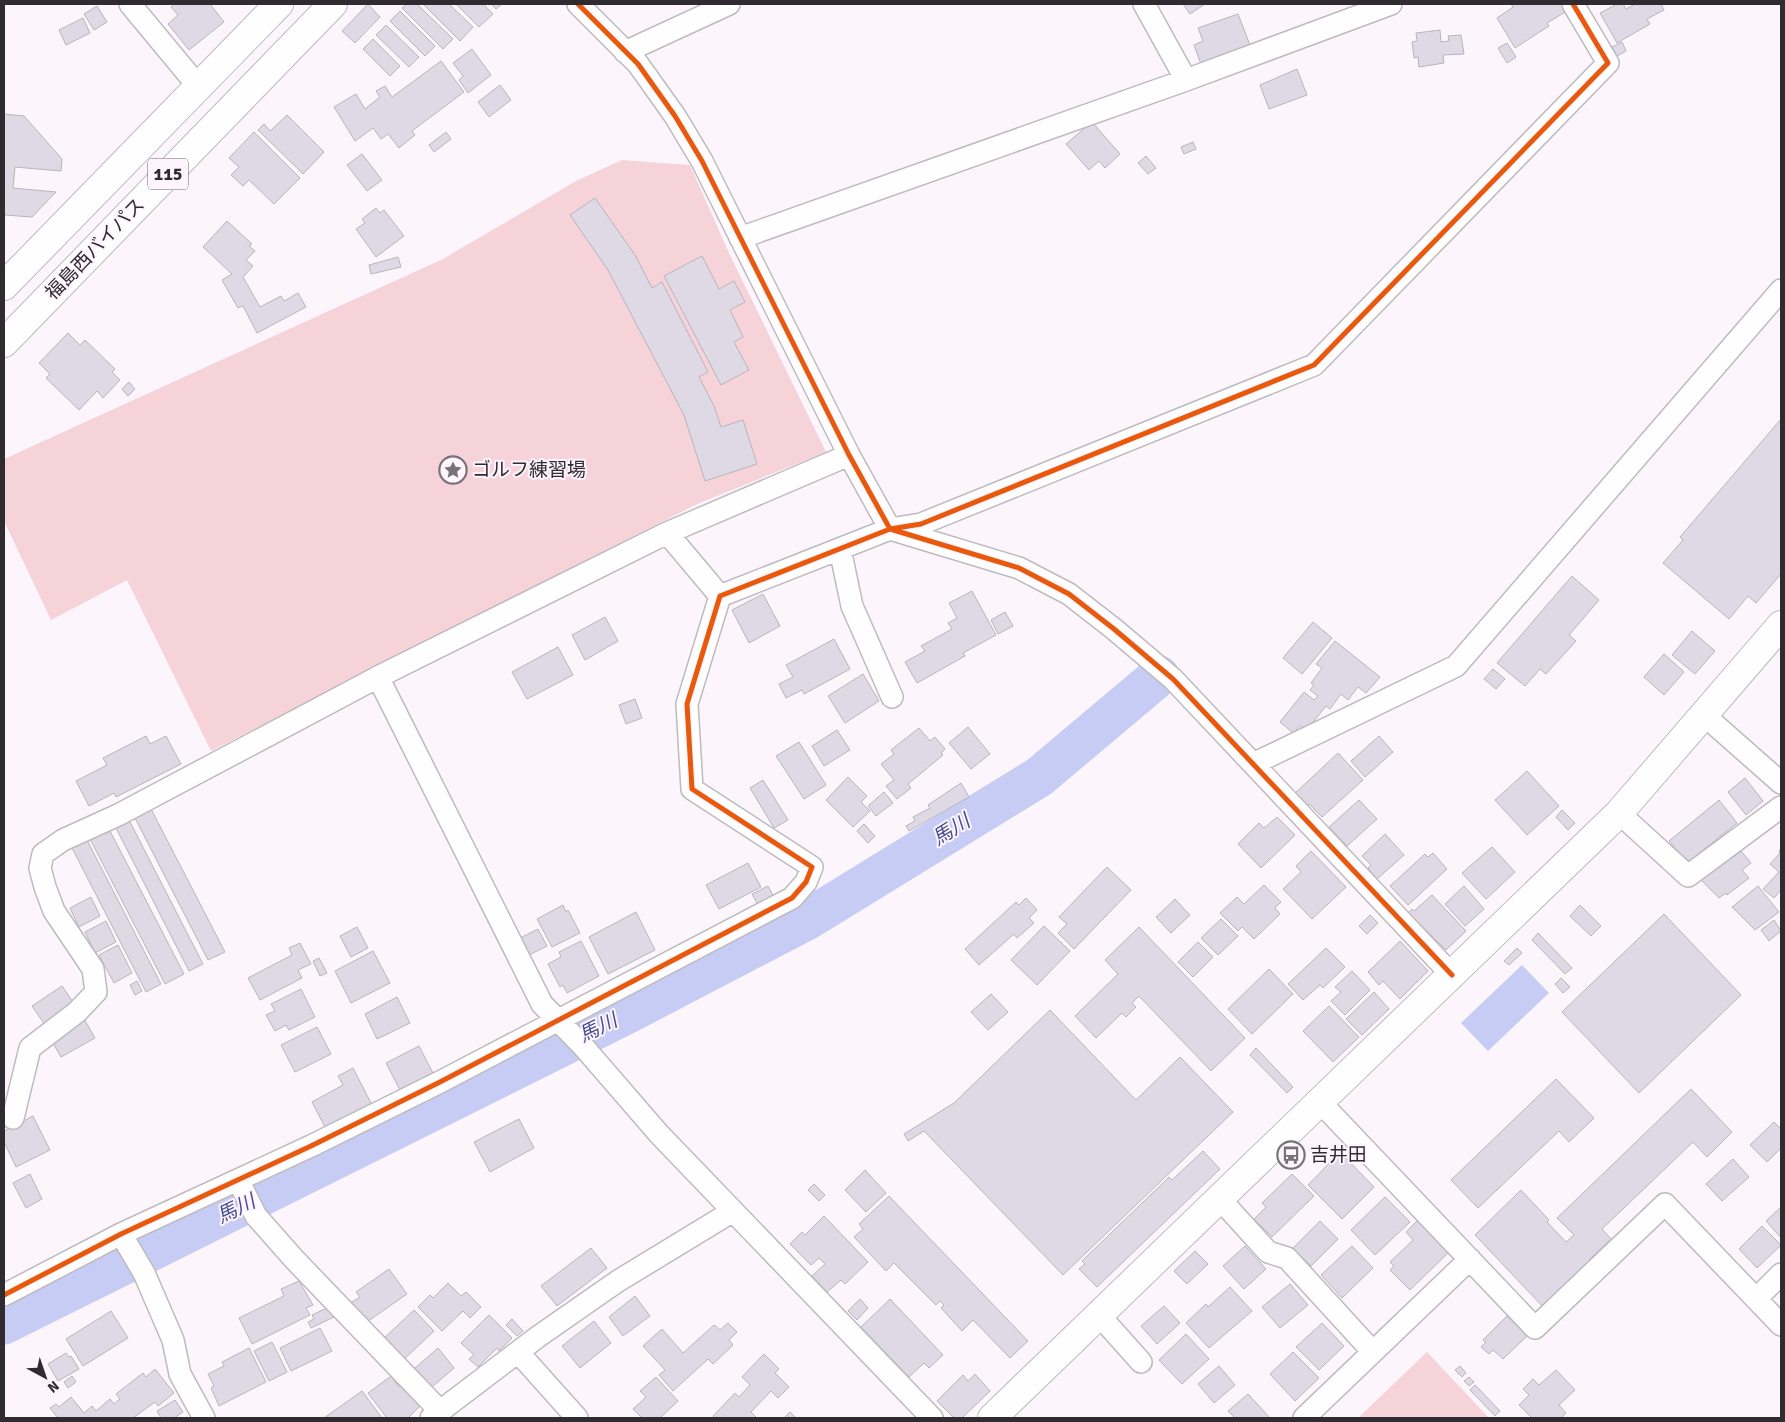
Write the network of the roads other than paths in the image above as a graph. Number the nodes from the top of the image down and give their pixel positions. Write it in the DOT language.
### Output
graph roads {
  1 [pos="130,4"];
  2 [pos="278,4"];
  3 [pos="333,4"];
  4 [pos="578,4"];
  5 [pos="729,4"];
  6 [pos="1144,4"];
  7 [pos="1390,4"];
  8 [pos="1573,4"];
  9 [pos="625,52"];
  10 [pos="1186,80"];
  11 [pos="198,86"];
  12 [pos="740,238"];
  13 [pos="4,286"];
  14 [pos="1781,290"];
  15 [pos="4,343"];
  16 [pos="849,455"];
  17 [pos="890,529"];
  18 [pos="667,533"];
  19 [pos="840,549"];
  20 [pos="720,596"];
  21 [pos="1781,625"];
  22 [pos="378,677"];
  23 [pos="892,697"];
  24 [pos="1704,715"];
  25 [pos="1253,764"];
  26 [pos="1781,782"];
  27 [pos="1781,807"];
  28 [pos="1619,813"];
  29 [pos="1452,975"];
  30 [pos="562,1024"];
  31 [pos="1320,1102"];
  32 [pos="13,1118"];
  33 [pos="241,1187"];
  34 [pos="1220,1199"];
  35 [pos="733,1211"];
  36 [pos="125,1239"];
  37 [pos="1470,1259"];
  38 [pos="1781,1274"];
  39 [pos="4,1294"];
  40 [pos="1756,1299"];
  41 [pos="1099,1315"];
  42 [pos="1781,1325"];
  43 [pos="518,1352"];
  44 [pos="1373,1352"];
  45 [pos="1141,1362"];
  46 [pos="436,1415"];
  47 [pos="204,1418"];
  48 [pos="577,1418"];
  49 [pos="932,1418"];
  50 [pos="992,1418"];
  51 [pos="1304,1418"];
  1 -- 11 [label="street"];
  2 -- 11 [label="main road, 115"];
  3 -- 15 [label="main road, 福島西バイパス / 115"];
  4 -- 9 [label="street"];
  5 -- 9 [label="street"];
  6 -- 10 [label="street"];
  7 -- 10 [label="street"];
  8 -- 17 [label="street"];
  9 -- 12 [label="street"];
  10 -- 12 [label="street"];
  11 -- 13 [label="main road, 115"];
  12 -- 16 [label="street"];
  14 -- 25 [label="street"];
  16 -- 17 [label="street"];
  16 -- 18 [label="street"];
  17 -- 19 [label="street"];
  17 -- 25 [label="street"];
  18 -- 20 [label="street"];
  18 -- 22 [label="street"];
  19 -- 20 [label="street"];
  19 -- 23 [label="street"];
  20 -- 30 [label="street"];
  21 -- 24 [label="main road"];
  22 -- 30 [label="street"];
  22 -- 32 [label="street"];
  24 -- 26 [label="street"];
  24 -- 28 [label="main road"];
  25 -- 29 [label="street"];
  27 -- 28 [label="street"];
  28 -- 29 [label="main road"];
  29 -- 31 [label="main road"];
  30 -- 33 [label="street"];
  30 -- 35 [label="street"];
  31 -- 34 [label="main road"];
  31 -- 37 [label="street"];
  33 -- 36 [label="street"];
  33 -- 46 [label="street"];
  34 -- 41 [label="main road"];
  34 -- 44 [label="street"];
  35 -- 43 [label="street"];
  35 -- 49 [label="street"];
  36 -- 39 [label="street"];
  36 -- 47 [label="street"];
  37 -- 40 [label="street"];
  37 -- 44 [label="street"];
  38 -- 40 [label="street"];
  40 -- 42 [label="street"];
  41 -- 45 [label="street"];
  41 -- 50 [label="main road"];
  43 -- 46 [label="street"];
  43 -- 48 [label="street"];
  44 -- 51 [label="street"];
}
